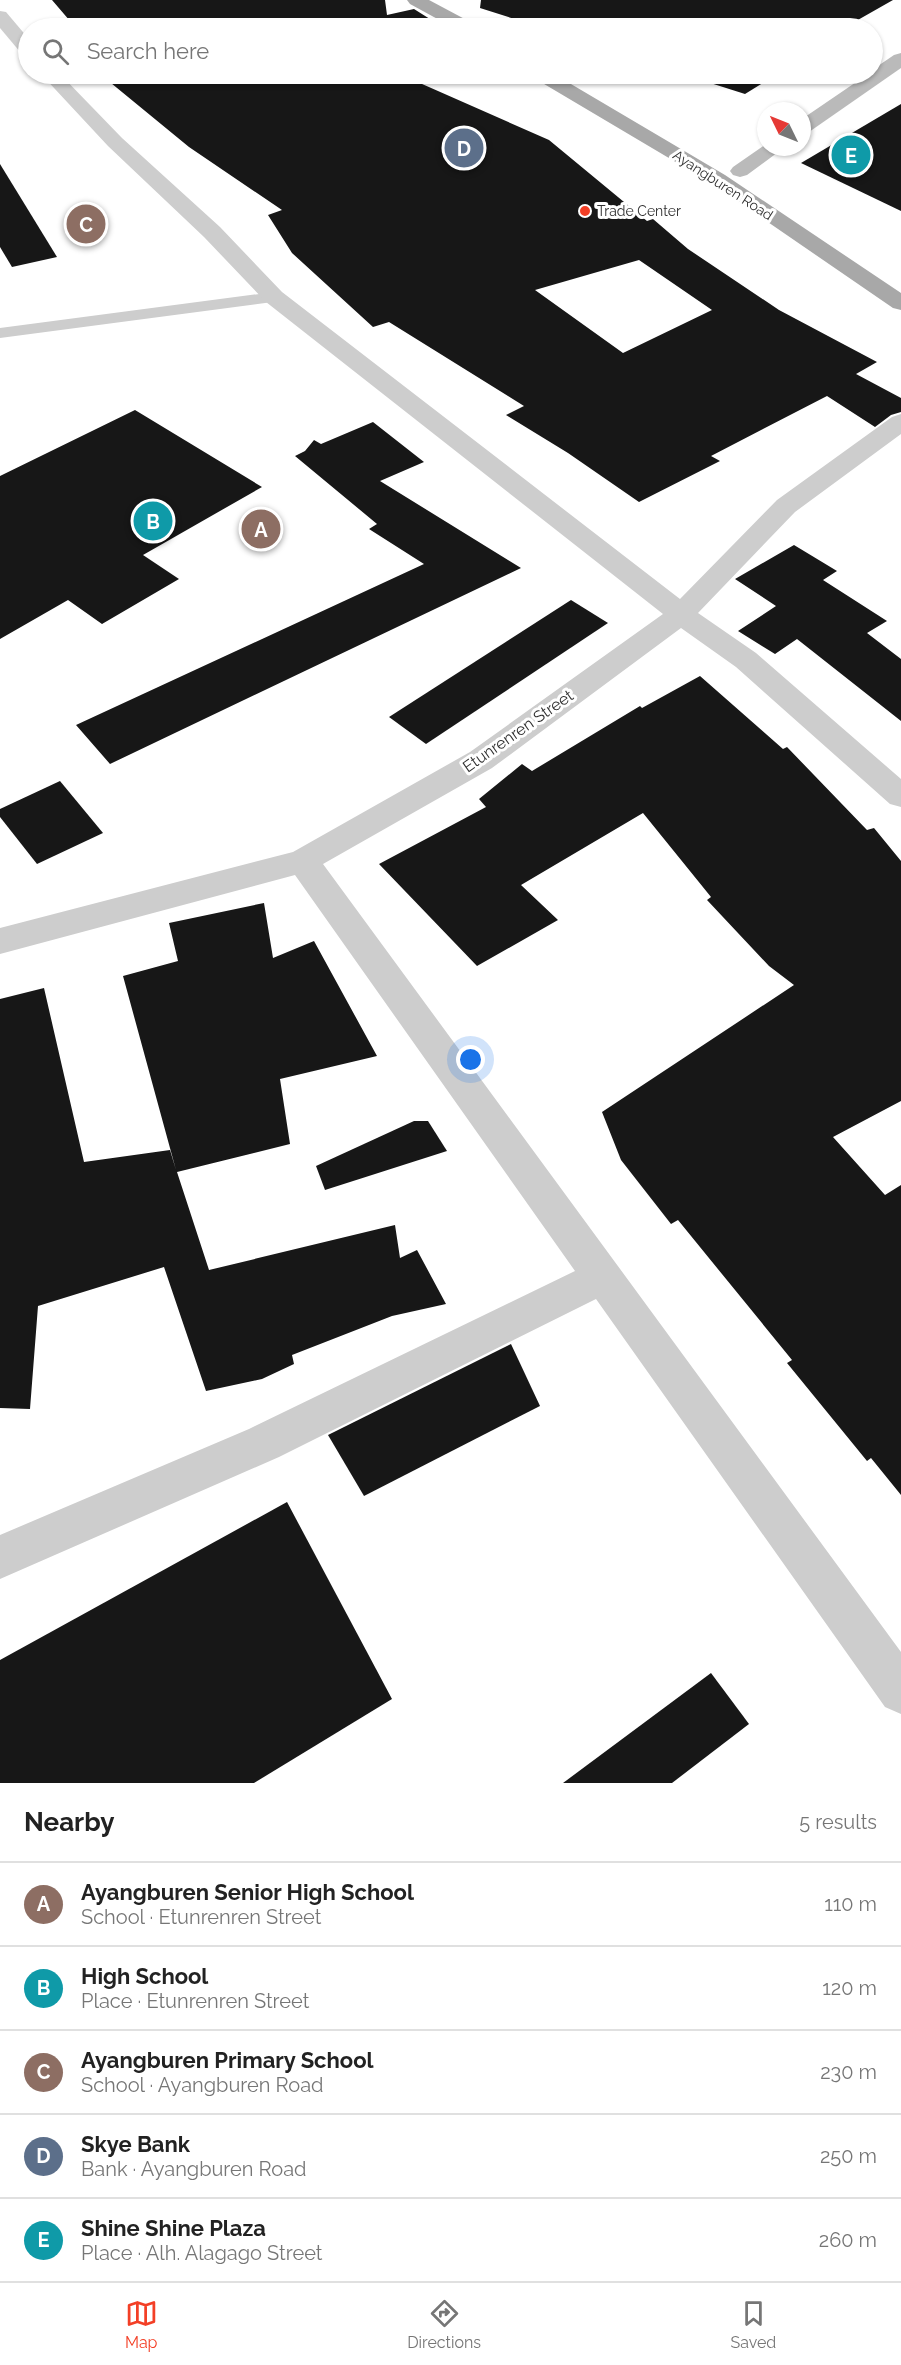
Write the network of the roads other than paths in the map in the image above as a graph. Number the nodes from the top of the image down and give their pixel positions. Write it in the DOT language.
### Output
graph roads {
  1 [pos="416,0"];
  2 [pos="441,0"];
  3 [pos="0,16"];
  4 [pos="457,18"];
  5 [pos="465,18"];
  6 [pos="18,37"];
  7 [pos="901,59"];
  8 [pos="883,72"];
  9 [pos="60,84"];
  10 [pos="558,84"];
  11 [pos="586,84"];
  12 [pos="865,84"];
  13 [pos="811,122"];
  14 [pos="762,156"];
  15 [pos="740,171"];
  16 [pos="873,260"];
  17 [pos="274,297"];
  18 [pos="901,303"];
  19 [pos="0,333"];
  20 [pos="901,422"];
  21 [pos="681,614"];
  22 [pos="901,796"];
  23 [pos="303,861"];
  24 [pos="0,940"];
  25 [pos="602,1277"];
  26 [pos="0,1557"];
  27 [pos="901,1691"];
  1 -- 4 [label="main road"];
  2 -- 5 [label="main road"];
  3 -- 6 [label="street"];
  7 -- 8 [label="main road"];
  9 -- 17 [label="street"];
  10 -- 18 [label="main road, Ayangburen Road"];
  11 -- 15 [label="main road, Ayangburen Road"];
  12 -- 13 [label="main road"];
  14 -- 15 [label="main road"];
  15 -- 16 [label="main road, Ayangburen Road"];
  17 -- 19 [label="lane"];
  17 -- 21 [label="street"];
  20 -- 21 [label="street, Etunrenren Street"];
  21 -- 22 [label="street"];
  21 -- 23 [label="street, Etunrenren Street"];
  23 -- 24 [label="street, Etunrenren Street"];
  23 -- 25 [label="street"];
  25 -- 26 [label="street"];
  25 -- 27 [label="street"];
}
